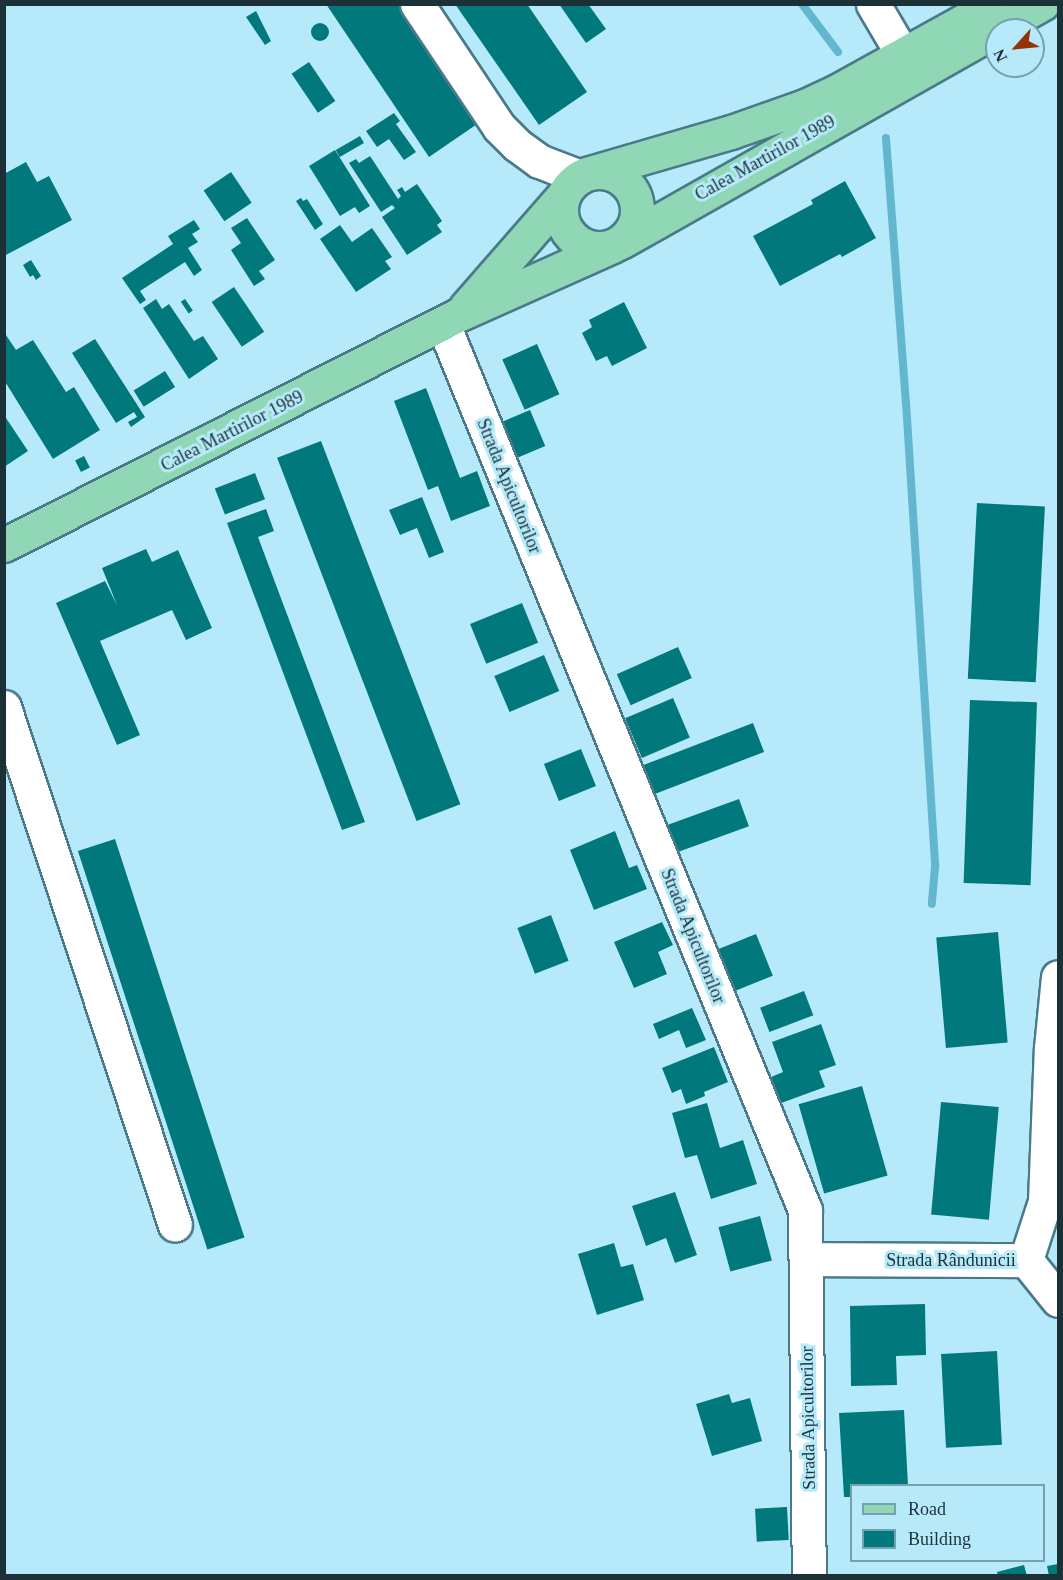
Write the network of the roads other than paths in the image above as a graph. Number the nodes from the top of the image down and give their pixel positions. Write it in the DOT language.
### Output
graph roads {
  1 [pos="417,4"];
  2 [pos="873,4"];
  3 [pos="994,4"];
  4 [pos="1042,4"];
  5 [pos="907,66"];
  6 [pos="579,182"];
  7 [pos="616,244"];
  8 [pos="450,320"];
  9 [pos="4,545"];
  10 [pos="4,707"];
  11 [pos="1059,977"];
  12 [pos="1055,1047"];
  13 [pos="175,1225"];
  14 [pos="806,1258"];
  15 [pos="1026,1260"];
  16 [pos="1059,1300"];
  17 [pos="809,1575"];
  1 -- 6 [label="street"];
  2 -- 5 [label="street"];
  3 -- 5 [label="main road"];
  4 -- 5 [label="main road"];
  5 -- 6 [label="main road, Calea Martirilor 1989"];
  5 -- 7 [label="main road, Calea Martirilor 1989"];
  6 -- 7 [label="main road"];
  6 -- 7 [label="main road"];
  6 -- 8 [label="main road, Calea Martirilor 1989"];
  7 -- 8 [label="main road, Calea Martirilor 1989"];
  8 -- 9 [label="main road, Calea Martirilor 1989"];
  8 -- 14 [label="street, Strada Apicultorilor"];
  10 -- 13 [label="street"];
  11 -- 12 [label="street, Strada Rândunicii"];
  12 -- 15 [label="street, Strada Rândunicii"];
  14 -- 15 [label="street, Strada Rândunicii"];
  14 -- 17 [label="street, Strada Apicultorilor"];
  15 -- 16 [label="street"];
}
